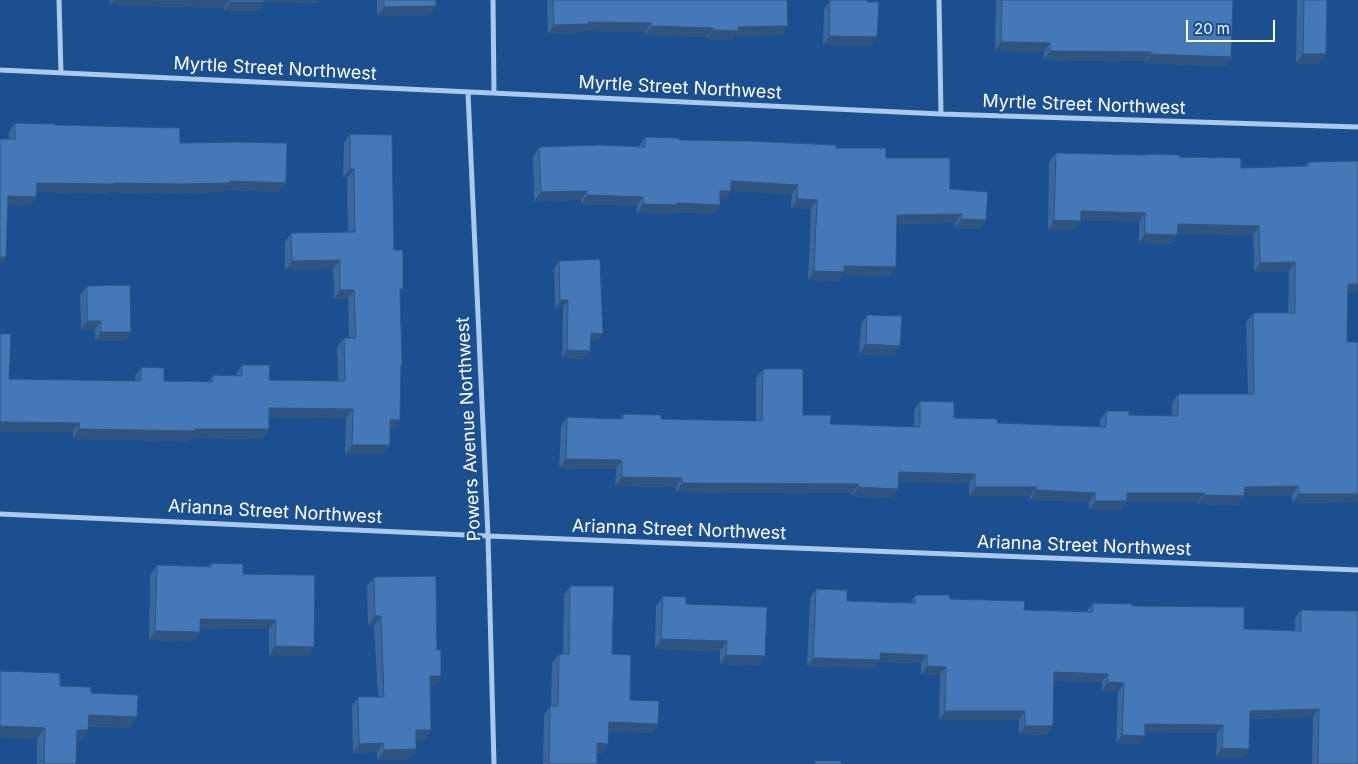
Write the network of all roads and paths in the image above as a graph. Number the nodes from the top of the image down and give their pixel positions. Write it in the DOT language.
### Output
graph roads {
  1 [pos="59,0"];
  2 [pos="493,0"];
  3 [pos="939,0"];
  4 [pos="0,70"];
  5 [pos="61,73"];
  6 [pos="468,92"];
  7 [pos="494,93"];
  8 [pos="941,114"];
  9 [pos="1358,127"];
  10 [pos="0,514"];
  11 [pos="488,536"];
  12 [pos="1358,570"];
  13 [pos="494,764"];
  1 -- 5 [label="street"];
  2 -- 7 [label="street"];
  3 -- 8 [label="street"];
  4 -- 5 [label="street, Myrtle Street Northwest"];
  5 -- 6 [label="street, Myrtle Street Northwest"];
  6 -- 7 [label="street, Myrtle Street Northwest"];
  6 -- 11 [label="street, Powers Avenue Northwest"];
  7 -- 8 [label="street, Myrtle Street Northwest"];
  8 -- 9 [label="street, Myrtle Street Northwest"];
  10 -- 11 [label="street, Arianna Street Northwest"];
  11 -- 12 [label="street, Arianna Street Northwest"];
  11 -- 13 [label="street, Powers Avenue Northwest"];
}
